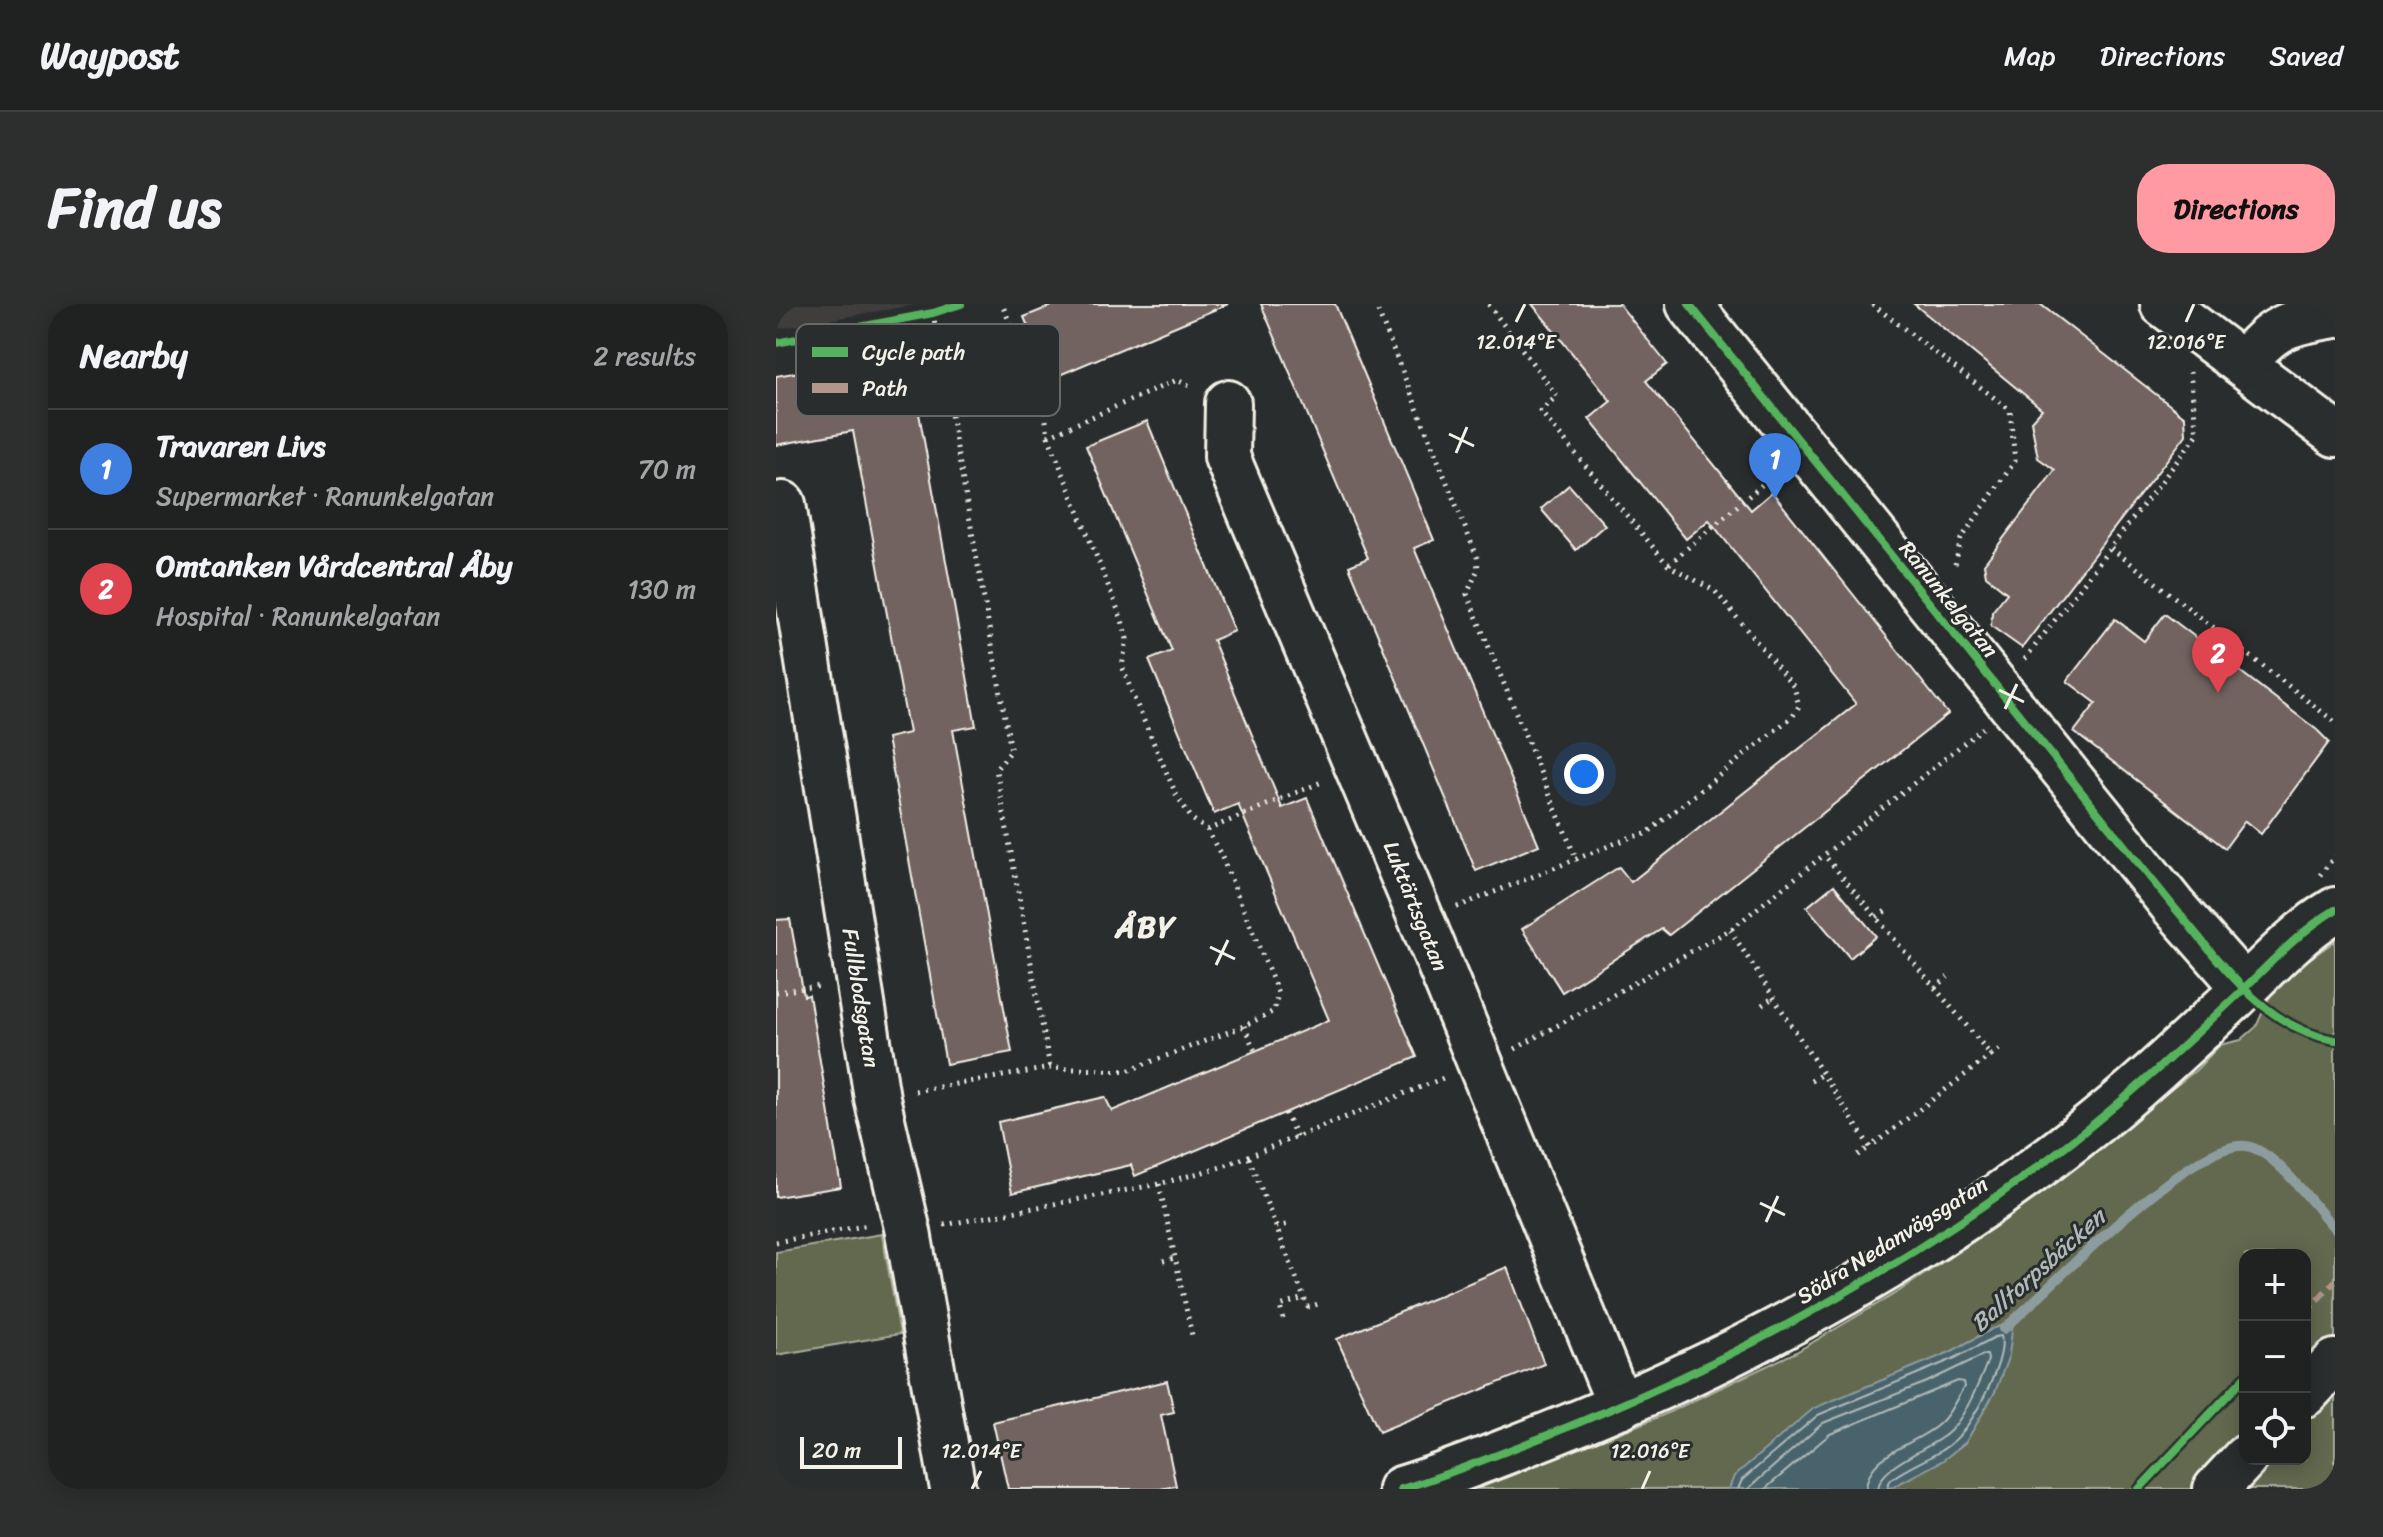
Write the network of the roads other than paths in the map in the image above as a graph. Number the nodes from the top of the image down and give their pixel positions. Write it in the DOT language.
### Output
graph roads {
  1 [pos="1689,304"];
  2 [pos="2177,314"];
  3 [pos="2335,315"];
  4 [pos="2243,364"];
  5 [pos="1228,403"];
  6 [pos="2335,434"];
  7 [pos="783,504"];
  8 [pos="2335,910"];
  9 [pos="2245,988"];
  10 [pos="2335,1362"];
  11 [pos="2306,1393"];
  12 [pos="1620,1406"];
  13 [pos="2239,1464"];
  14 [pos="953,1489"];
  15 [pos="1401,1489"];
  16 [pos="2216,1489"];
  1 -- 9 [label="street, Ranunkelgatan"];
  2 -- 4 [label="street"];
  3 -- 4 [label="street"];
  4 -- 6 [label="street"];
  5 -- 12 [label="street, Luktärtsgatan"];
  7 -- 14 [label="street, Fullblodsgatan"];
  8 -- 9 [label="street, Södra Nedanvägsgatan"];
  9 -- 12 [label="street, Södra Nedanvägsgatan"];
  10 -- 11 [label="street"];
  12 -- 15 [label="street, Södra Nedanvägsgatan"];
  13 -- 16 [label="street"];
}
